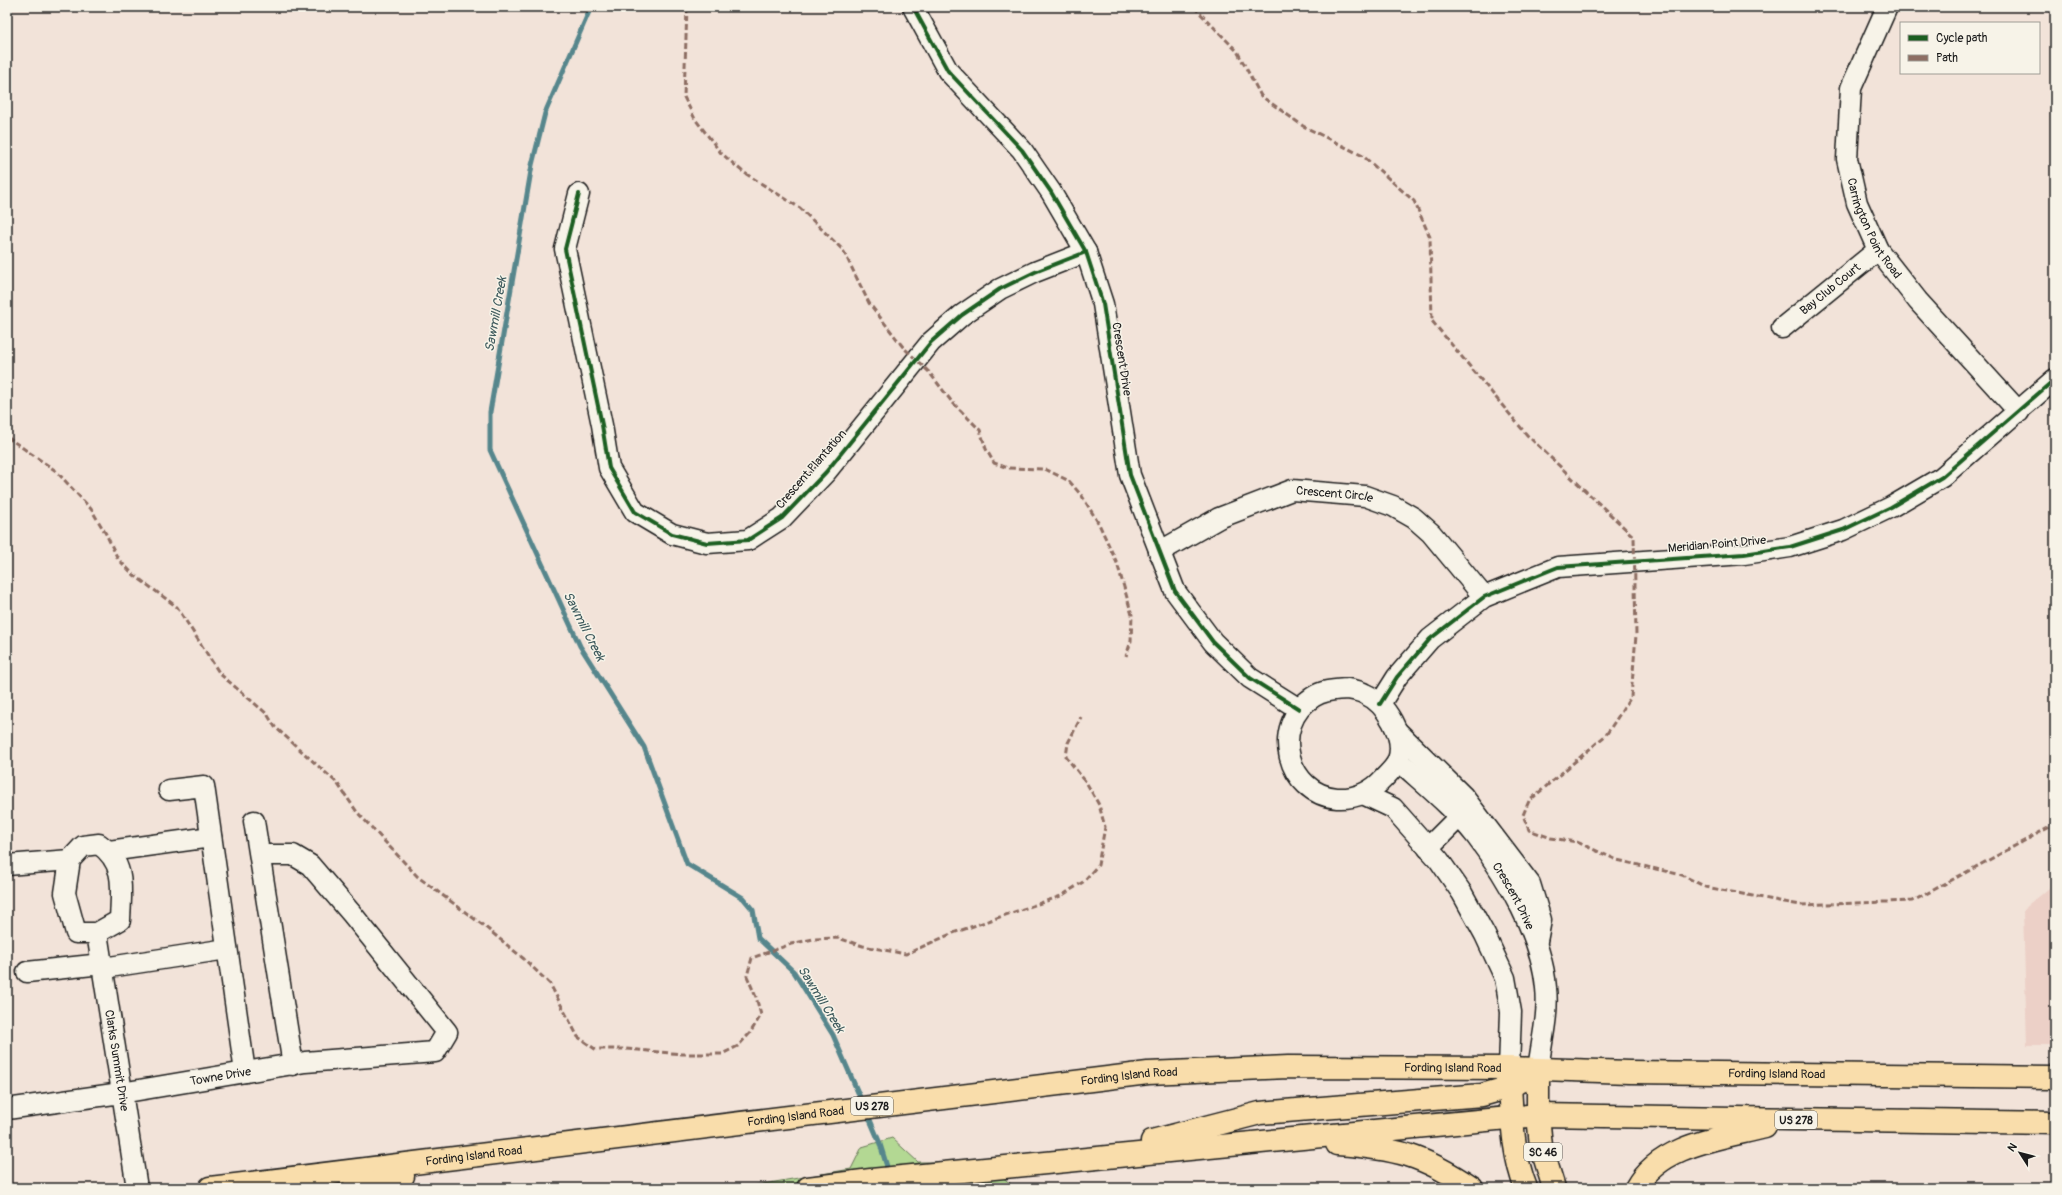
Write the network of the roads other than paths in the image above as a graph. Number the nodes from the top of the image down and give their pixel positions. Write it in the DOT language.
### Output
graph roads {
  1 [pos="913,7"];
  2 [pos="1886,7"];
  3 [pos="579,194"];
  4 [pos="1878,250"];
  5 [pos="1086,252"];
  6 [pos="1782,328"];
  7 [pos="2055,379"];
  8 [pos="2019,412"];
  9 [pos="1158,552"];
  10 [pos="1484,598"];
  11 [pos="1380,704"];
  12 [pos="1299,709"];
  13 [pos="1397,731"];
  14 [pos="1398,760"];
  15 [pos="169,790"];
  16 [pos="1364,794"];
  17 [pos="1458,818"];
  18 [pos="254,821"];
  19 [pos="211,837"];
  20 [pos="1428,848"];
  21 [pos="109,851"];
  22 [pos="260,855"];
  23 [pos="70,860"];
  24 [pos="7,865"];
  25 [pos="97,933"];
  26 [pos="1536,945"];
  27 [pos="227,948"];
  28 [pos="102,966"];
  29 [pos="27,972"];
  30 [pos="293,1064"];
  31 [pos="1538,1070"];
  32 [pos="245,1072"];
  33 [pos="1509,1077"];
  34 [pos="2055,1078"];
  35 [pos="122,1093"];
  36 [pos="7,1109"];
  37 [pos="1538,1115"];
  38 [pos="1512,1117"];
  39 [pos="1791,1120"];
  40 [pos="2055,1123"];
  41 [pos="1274,1140"];
  42 [pos="511,1151"];
  43 [pos="1081,1159"];
  44 [pos="137,1188"];
  45 [pos="210,1188"];
  46 [pos="354,1188"];
  47 [pos="808,1188"];
  48 [pos="1472,1188"];
  49 [pos="1526,1188"];
  50 [pos="1554,1188"];
  51 [pos="1636,1188"];
  1 -- 5 [label="street, Crescent Drive"];
  2 -- 4 [label="street, Carrington Point Road"];
  3 -- 5 [label="street, Crescent Plantation"];
  4 -- 6 [label="street, Bay Club Court"];
  4 -- 8 [label="street, Carrington Point Road"];
  5 -- 9 [label="street, Crescent Drive"];
  7 -- 8 [label="street, Meridian Point Drive"];
  8 -- 10 [label="street, Meridian Point Drive"];
  9 -- 10 [label="street, Crescent Circle"];
  9 -- 12 [label="street, Crescent Drive"];
  10 -- 11 [label="street, Meridian Point Drive"];
  11 -- 12 [label="street"];
  11 -- 13 [label="street"];
  12 -- 16 [label="street"];
  13 -- 14 [label="street"];
  13 -- 26 [label="street"];
  14 -- 16 [label="street"];
  14 -- 17 [label="street, Crescent Drive"];
  15 -- 19 [label="street"];
  16 -- 20 [label="street"];
  17 -- 20 [label="street"];
  17 -- 26 [label="street, Crescent Drive"];
  18 -- 22 [label="street"];
  19 -- 21 [label="street"];
  19 -- 27 [label="street"];
  20 -- 33 [label="street"];
  21 -- 23 [label="street"];
  21 -- 25 [label="street"];
  22 -- 30 [label="street"];
  22 -- 30 [label="street, Towne Drive"];
  23 -- 24 [label="street"];
  23 -- 25 [label="street"];
  25 -- 28 [label="street, Clarks Summit Drive"];
  26 -- 31 [label="street, Crescent Drive"];
  27 -- 28 [label="street"];
  27 -- 32 [label="street"];
  28 -- 29 [label="street"];
  28 -- 35 [label="street, Clarks Summit Drive"];
  30 -- 32 [label="street, Towne Drive"];
  31 -- 33 [label="main road, Fording Island Road / US 278"];
  31 -- 34 [label="main road, Fording Island Road / US 278"];
  31 -- 37 [label="main road, SC 46"];
  32 -- 35 [label="street, Towne Drive"];
  33 -- 38 [label="main road, SC 46"];
  33 -- 42 [label="main road, Fording Island Road / US 278"];
  33 -- 43 [label="main road"];
  35 -- 36 [label="street, Towne Drive"];
  35 -- 44 [label="street, Clarks Summit Drive"];
  37 -- 38 [label="main road, US 278"];
  37 -- 39 [label="main road, US 278"];
  37 -- 50 [label="main road, SC 46"];
  38 -- 41 [label="main road, US 278"];
  38 -- 49 [label="main road, SC 46"];
  39 -- 40 [label="main road, US 278"];
  39 -- 51 [label="main road"];
  41 -- 43 [label="main road, US 278"];
  41 -- 48 [label="main road"];
  42 -- 45 [label="main road, Fording Island Road / US 278"];
  42 -- 46 [label="main road"];
  43 -- 47 [label="main road, US 278"];
}
